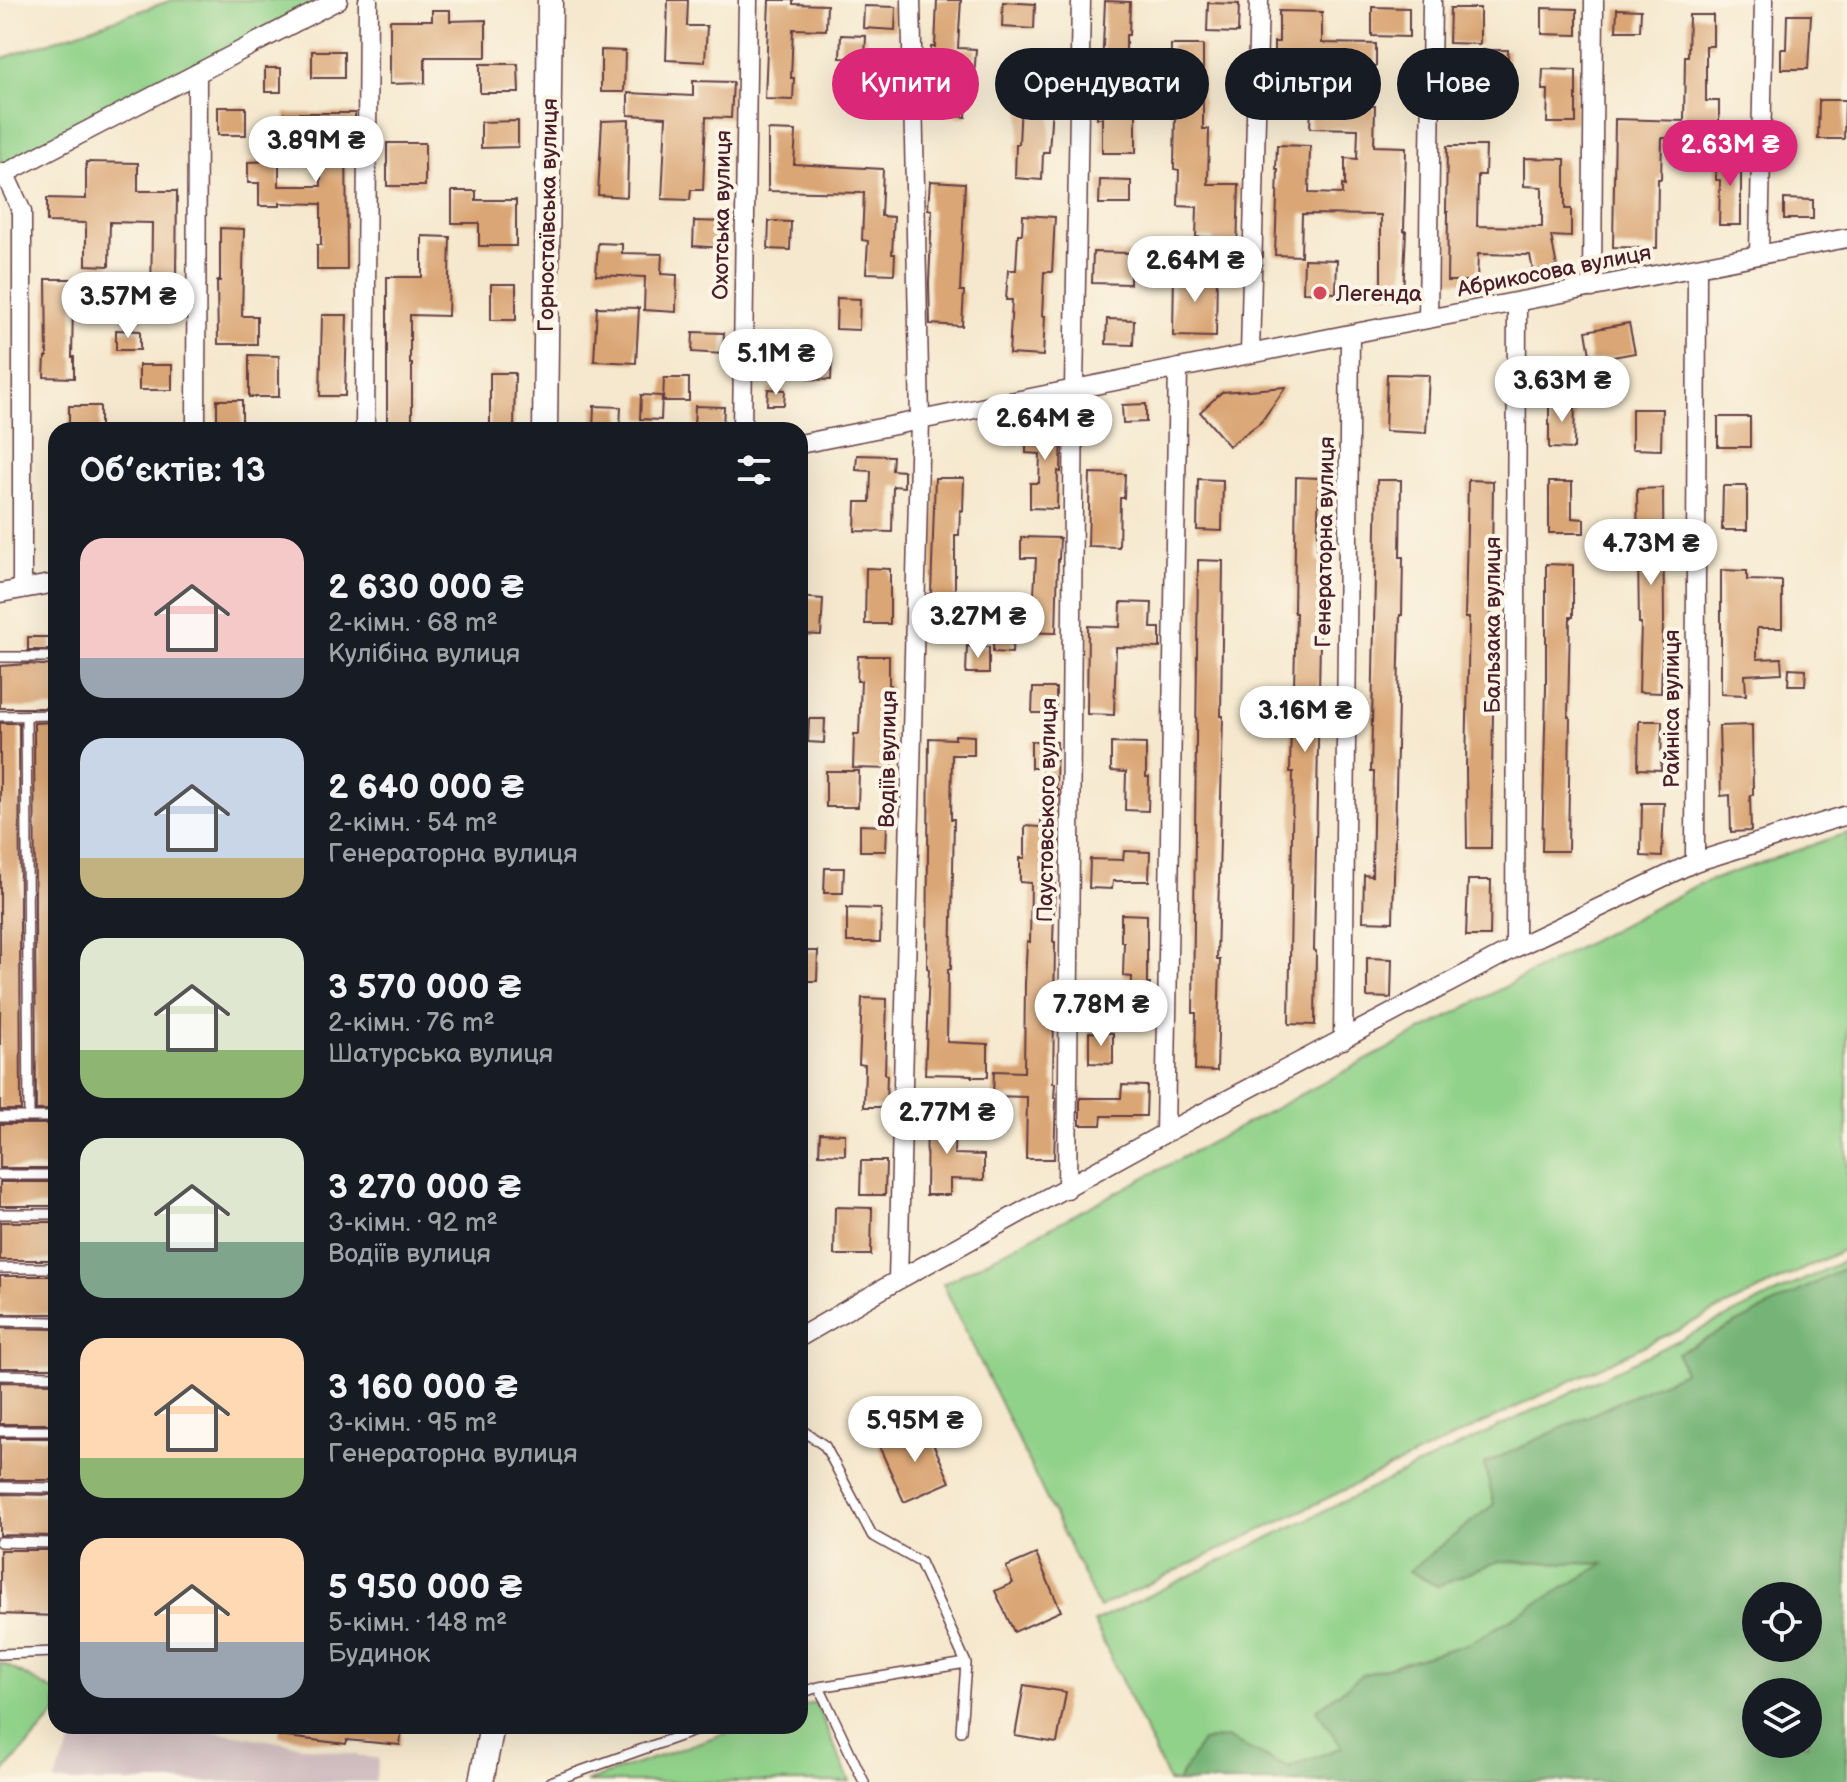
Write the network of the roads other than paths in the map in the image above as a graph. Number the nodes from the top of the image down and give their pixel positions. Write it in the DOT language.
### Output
graph roads {
  1 [pos="338,0"];
  2 [pos="368,0"];
  3 [pos="550,0"];
  4 [pos="748,0"];
  5 [pos="911,0"];
  6 [pos="1081,0"];
  7 [pos="1259,0"];
  8 [pos="1432,0"];
  9 [pos="1594,0"];
  10 [pos="1764,0"];
  11 [pos="197,73"];
  12 [pos="2,174"];
  13 [pos="1847,238"];
  14 [pos="1759,255"];
  15 [pos="1697,268"];
  16 [pos="1592,288"];
  17 [pos="1517,302"];
  18 [pos="1428,319"];
  19 [pos="1350,334"];
  20 [pos="1250,354"];
  21 [pos="1178,368"];
  22 [pos="1074,388"];
  23 [pos="920,420"];
  24 [pos="196,422"];
  25 [pos="365,422"];
  26 [pos="545,422"];
  27 [pos="742,422"];
  28 [pos="808,442"];
  29 [pos="48,584"];
  30 [pos="22,589"];
  31 [pos="0,593"];
  32 [pos="0,657"];
  33 [pos="48,657"];
  34 [pos="48,715"];
  35 [pos="0,716"];
  36 [pos="26,716"];
  37 [pos="1847,815"];
  38 [pos="1695,862"];
  39 [pos="1515,948"];
  40 [pos="1343,1040"];
  41 [pos="0,1117"];
  42 [pos="29,1117"];
  43 [pos="48,1117"];
  44 [pos="1165,1133"];
  45 [pos="0,1175"];
  46 [pos="48,1175"];
  47 [pos="1067,1189"];
  48 [pos="0,1214"];
  49 [pos="48,1214"];
  50 [pos="0,1268"];
  51 [pos="48,1268"];
  52 [pos="898,1280"];
  53 [pos="0,1321"];
  54 [pos="48,1322"];
  55 [pos="808,1332"];
  56 [pos="0,1375"];
  57 [pos="48,1376"];
  58 [pos="0,1431"];
  59 [pos="48,1431"];
  60 [pos="808,1434"];
  61 [pos="0,1487"];
  62 [pos="48,1488"];
  63 [pos="0,1542"];
  64 [pos="48,1543"];
  65 [pos="48,1652"];
  66 [pos="0,1654"];
  67 [pos="966,1663"];
  68 [pos="819,1687"];
  69 [pos="808,1690"];
  70 [pos="961,1731"];
  71 [pos="490,1734"];
  72 [pos="685,1734"];
  73 [pos="481,1782"];
  74 [pos="550,1782"];
  75 [pos="864,1782"];
  1 -- 11 [label="street"];
  2 -- 25 [label="street"];
  3 -- 26 [label="main road, Горностаївська вулиця"];
  4 -- 27 [label="street, Охотська вулиця"];
  5 -- 23 [label="street, Водіїв вулиця"];
  6 -- 22 [label="street, Паустовського вулиця"];
  7 -- 20 [label="street"];
  8 -- 18 [label="street"];
  9 -- 16 [label="street"];
  10 -- 14 [label="street"];
  11 -- 12 [label="street"];
  11 -- 24 [label="street"];
  12 -- 30 [label="street"];
  13 -- 14 [label="street, Абрикосова вулиця"];
  14 -- 15 [label="street, Абрикосова вулиця"];
  15 -- 16 [label="street, Абрикосова вулиця"];
  15 -- 38 [label="street, Райніса вулиця"];
  16 -- 17 [label="street, Абрикосова вулиця"];
  17 -- 18 [label="street, Абрикосова вулиця"];
  17 -- 39 [label="street, Бальзака вулиця"];
  18 -- 19 [label="street, Абрикосова вулиця"];
  19 -- 20 [label="street, Абрикосова вулиця"];
  19 -- 40 [label="street, Генераторна вулиця"];
  20 -- 21 [label="street, Абрикосова вулиця"];
  21 -- 22 [label="street, Абрикосова вулиця"];
  21 -- 44 [label="street"];
  22 -- 23 [label="street, Абрикосова вулиця"];
  22 -- 47 [label="street, Паустовського вулиця"];
  23 -- 28 [label="street, Абрикосова вулиця"];
  23 -- 52 [label="street, Водіїв вулиця"];
  29 -- 30 [label="street"];
  30 -- 31 [label="street"];
  32 -- 33 [label="lane"];
  34 -- 36 [label="lane"];
  35 -- 36 [label="lane"];
  36 -- 42 [label="lane"];
  37 -- 38 [label="street"];
  38 -- 39 [label="street"];
  39 -- 40 [label="street"];
  40 -- 44 [label="street"];
  41 -- 42 [label="lane"];
  42 -- 43 [label="lane"];
  44 -- 47 [label="street"];
  45 -- 46 [label="lane"];
  47 -- 52 [label="street"];
  48 -- 49 [label="lane"];
  50 -- 51 [label="lane"];
  52 -- 55 [label="street"];
  53 -- 54 [label="lane"];
  56 -- 57 [label="lane"];
  58 -- 59 [label="lane"];
  60 -- 67 [label="lane"];
  61 -- 62 [label="lane"];
  63 -- 64 [label="lane"];
  65 -- 66 [label="lane"];
  67 -- 68 [label="lane"];
  67 -- 70 [label="lane"];
  68 -- 69 [label="lane"];
  68 -- 75 [label="lane"];
  71 -- 73 [label="main road"];
  72 -- 74 [label="lane"];
}
